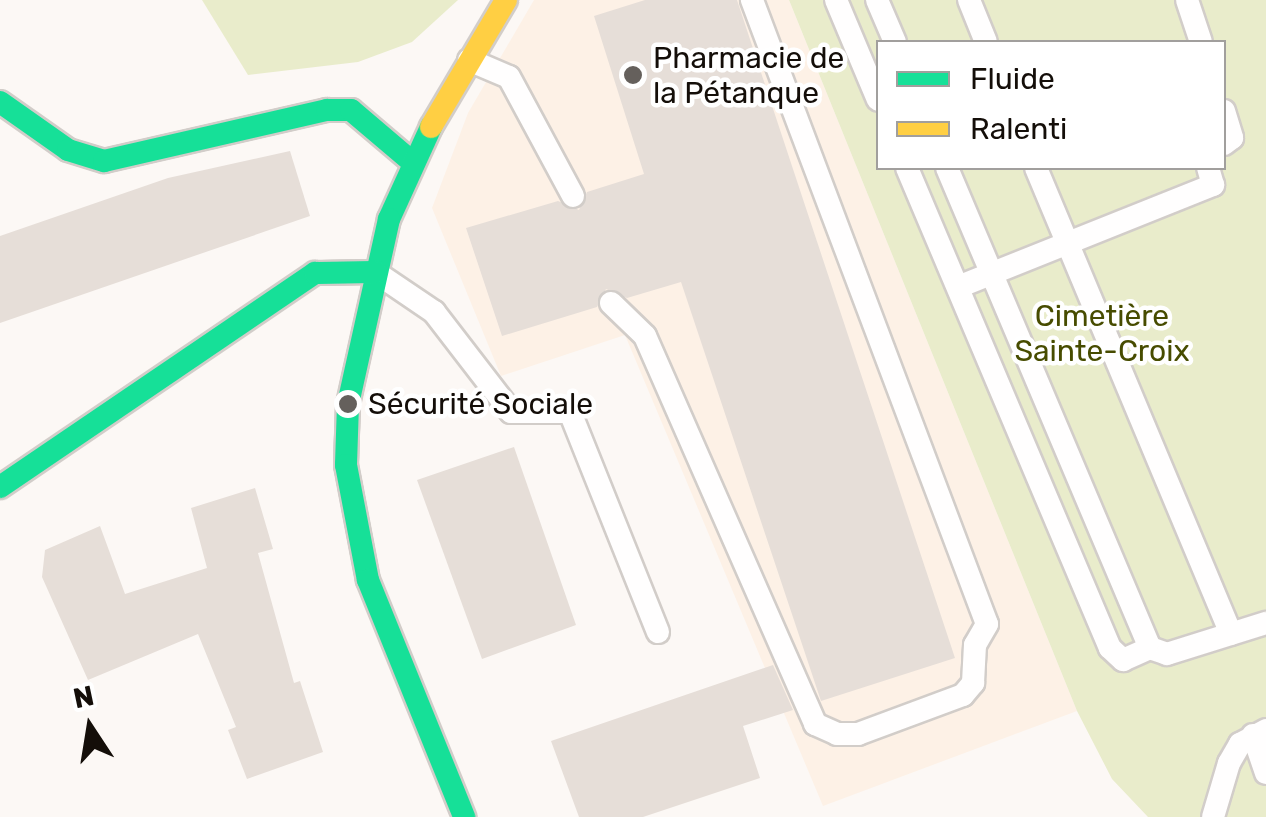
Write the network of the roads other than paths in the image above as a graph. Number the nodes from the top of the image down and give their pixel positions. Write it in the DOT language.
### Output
graph roads {
  1 [pos="506,0"];
  2 [pos="752,0"];
  3 [pos="836,0"];
  4 [pos="877,0"];
  5 [pos="969,0"];
  6 [pos="1187,0"];
  7 [pos="894,40"];
  8 [pos="985,40"];
  9 [pos="1200,40"];
  10 [pos="466,59"];
  11 [pos="876,95"];
  12 [pos="0,102"];
  13 [pos="1226,118"];
  14 [pos="1226,142"];
  15 [pos="411,161"];
  16 [pos="908,170"];
  17 [pos="949,170"];
  18 [pos="1037,170"];
  19 [pos="1209,170"];
  20 [pos="573,196"];
  21 [pos="1066,242"];
  22 [pos="376,272"];
  23 [pos="992,275"];
  24 [pos="958,287"];
  25 [pos="611,302"];
  26 [pos="0,487"];
  27 [pos="1266,624"];
  28 [pos="658,632"];
  29 [pos="1231,634"];
  30 [pos="1150,648"];
  31 [pos="1259,732"];
  32 [pos="1266,773"];
  33 [pos="464,817"];
  34 [pos="1214,817"];
  1 -- 10 [label="street"];
  2 -- 25 [label="lane"];
  3 -- 11 [label="lane"];
  4 -- 7 [label="lane"];
  5 -- 8 [label="lane"];
  6 -- 9 [label="lane"];
  10 -- 15 [label="street"];
  10 -- 20 [label="lane"];
  12 -- 15 [label="street"];
  13 -- 14 [label="lane"];
  15 -- 22 [label="street"];
  16 -- 24 [label="lane"];
  17 -- 23 [label="lane"];
  18 -- 21 [label="lane"];
  19 -- 21 [label="lane"];
  21 -- 23 [label="lane"];
  21 -- 29 [label="lane"];
  22 -- 26 [label="street"];
  22 -- 28 [label="lane"];
  22 -- 33 [label="street"];
  23 -- 24 [label="lane"];
  23 -- 30 [label="lane"];
  24 -- 30 [label="lane"];
  27 -- 29 [label="lane"];
  29 -- 30 [label="lane"];
  31 -- 32 [label="lane"];
  31 -- 34 [label="lane"];
}
